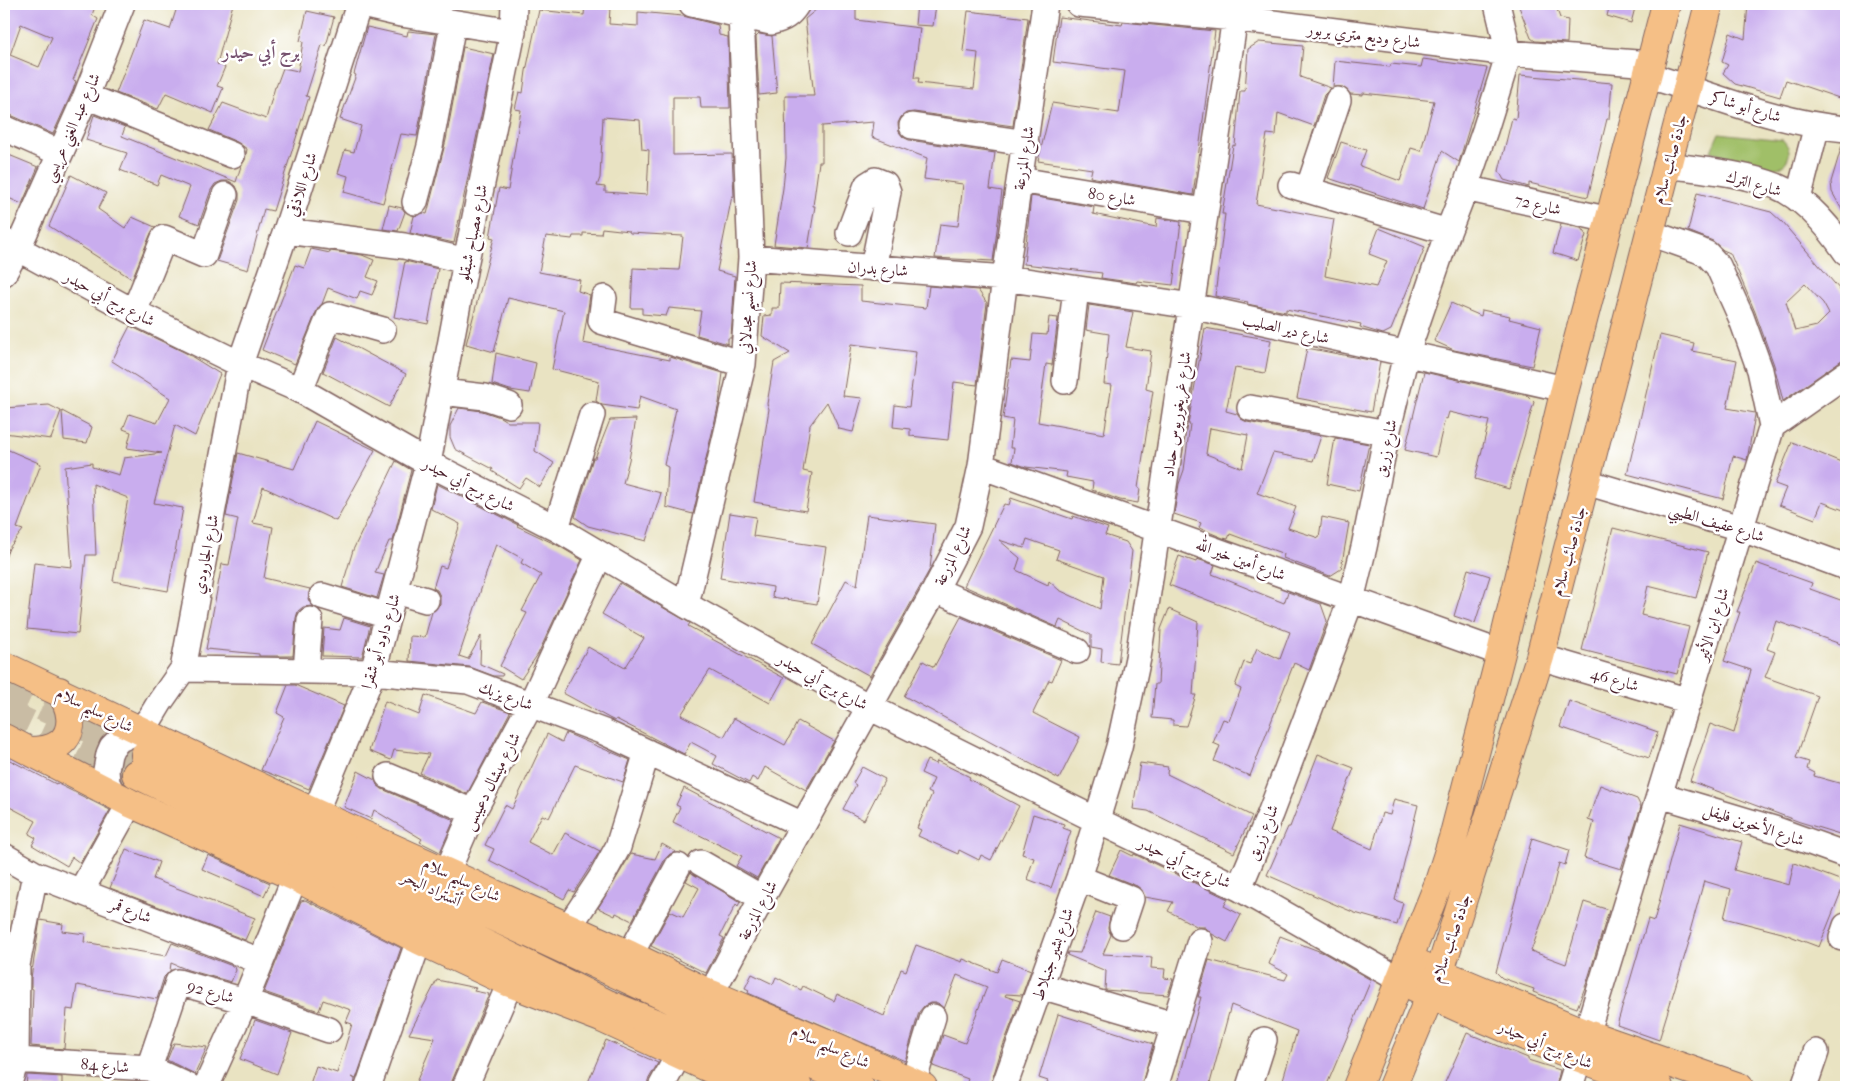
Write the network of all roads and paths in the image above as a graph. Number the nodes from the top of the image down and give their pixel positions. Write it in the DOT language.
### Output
graph roads {
  1 [pos="122,4"];
  2 [pos="359,4"];
  3 [pos="514,4"];
  4 [pos="692,4"];
  5 [pos="797,4"];
  6 [pos="1045,4"];
  7 [pos="1079,4"];
  8 [pos="1497,4"];
  9 [pos="1666,4"];
  10 [pos="1709,4"];
  11 [pos="403,9"];
  12 [pos="742,9"];
  13 [pos="1235,11"];
  14 [pos="453,24"];
  15 [pos="512,32"];
  16 [pos="1509,53"];
  17 [pos="1649,70"];
  18 [pos="1688,87"];
  19 [pos="86,96"];
  20 [pos="1338,100"];
  21 [pos="1817,125"];
  22 [pos="912,126"];
  23 [pos="4,128"];
  24 [pos="1846,129"];
  25 [pos="1026,143"];
  26 [pos="60,153"];
  27 [pos="232,155"];
  28 [pos="1666,164"];
  29 [pos="1020,180"];
  30 [pos="1465,188"];
  31 [pos="225,195"];
  32 [pos="1798,199"];
  33 [pos="415,202"];
  34 [pos="1204,211"];
  35 [pos="1610,220"];
  36 [pos="286,231"];
  37 [pos="1448,232"];
  38 [pos="849,233"];
  39 [pos="1650,233"];
  40 [pos="11,245"];
  41 [pos="1846,252"];
  42 [pos="751,258"];
  43 [pos="466,260"];
  44 [pos="873,268"];
  45 [pos="4,274"];
  46 [pos="1005,278"];
  47 [pos="1076,289"];
  48 [pos="604,298"];
  49 [pos="1192,306"];
  50 [pos="134,312"];
  51 [pos="383,330"];
  52 [pos="1406,355"];
  53 [pos="240,364"];
  54 [pos="743,364"];
  55 [pos="1846,374"];
  56 [pos="1065,381"];
  57 [pos="1564,389"];
  58 [pos="300,390"];
  59 [pos="442,392"];
  60 [pos="509,404"];
  61 [pos="1250,408"];
  62 [pos="592,414"];
  63 [pos="1772,426"];
  64 [pos="1387,433"];
  65 [pos="428,463"];
  66 [pos="981,466"];
  67 [pos="1586,482"];
  68 [pos="556,528"];
  69 [pos="1159,528"];
  70 [pos="1740,528"];
  71 [pos="600,554"];
  72 [pos="1846,567"];
  73 [pos="935,590"];
  74 [pos="395,591"];
  75 [pos="322,596"];
  76 [pos="426,600"];
  77 [pos="1350,600"];
  78 [pos="686,605"];
  79 [pos="388,616"];
  80 [pos="310,620"];
  81 [pos="1077,651"];
  82 [pos="1501,653"];
  83 [pos="1540,657"];
  84 [pos="4,666"];
  85 [pos="183,668"];
  86 [pos="306,670"];
  87 [pos="373,672"];
  88 [pos="59,691"];
  89 [pos="1689,701"];
  90 [pos="531,704"];
  91 [pos="869,707"];
  92 [pos="4,738"];
  93 [pos="28,751"];
  94 [pos="647,752"];
  95 [pos="140,753"];
  96 [pos="388,776"];
  97 [pos="1660,795"];
  98 [pos="121,799"];
  99 [pos="473,812"];
  100 [pos="315,813"];
  101 [pos="1096,820"];
  102 [pos="803,825"];
  103 [pos="1846,855"];
  104 [pos="4,856"];
  105 [pos="447,872"];
  106 [pos="35,874"];
  107 [pos="295,877"];
  108 [pos="1079,878"];
  109 [pos="1239,888"];
  110 [pos="81,891"];
  111 [pos="762,898"];
  112 [pos="1122,926"];
  113 [pos="568,928"];
  114 [pos="419,940"];
  115 [pos="1200,941"];
  116 [pos="630,955"];
  117 [pos="260,961"];
  118 [pos="1404,970"];
  119 [pos="510,983"];
  120 [pos="1434,984"];
  121 [pos="1041,986"];
  122 [pos="711,994"];
  123 [pos="244,1001"];
  124 [pos="605,1011"];
  125 [pos="933,1017"];
  126 [pos="1174,1025"];
  127 [pos="329,1030"];
  128 [pos="711,1032"];
  129 [pos="1264,1040"];
  130 [pos="1583,1047"];
  131 [pos="1816,1052"];
  132 [pos="679,1054"];
  133 [pos="16,1060"];
  134 [pos="149,1068"];
  135 [pos="918,1085"];
  136 [pos="1257,1085"];
  137 [pos="8,1087"];
  138 [pos="190,1087"];
  139 [pos="206,1087"];
  140 [pos="368,1087"];
  141 [pos="464,1087"];
  142 [pos="661,1087"];
  143 [pos="750,1087"];
  144 [pos="798,1087"];
  145 [pos="860,1087"];
  146 [pos="1004,1087"];
  147 [pos="1156,1087"];
  148 [pos="1357,1087"];
  149 [pos="1392,1087"];
  150 [pos="1570,1087"];
  151 [pos="1659,1087"];
  152 [pos="1739,1087"];
  153 [pos="1804,1087"];
  1 -- 19 [label="street, شارع عبد الغني عريسي"];
  2 -- 11 [label="street"];
  2 -- 36 [label="street, شارع اللاذقي"];
  3 -- 15 [label="street, شارع مصباح شبقلو"];
  4 -- 12 [label="street"];
  5 -- 12 [label="street"];
  6 -- 25 [label="street, شارع المزرعة"];
  7 -- 13 [label="street, شارع وديع متري بربور"];
  8 -- 16 [label="street"];
  9 -- 17 [label="main road, جادة صائب سلام"];
  10 -- 18 [label="main road, جادة صائب سلام"];
  11 -- 14 [label="street"];
  12 -- 42 [label="street, شارع نسيم مجدلاني"];
  13 -- 16 [label="street, شارع وديع متري بربور"];
  13 -- 34 [label="street, شارع غريغوريوس حداد"];
  14 -- 15 [label="street"];
  14 -- 33 [label="street"];
  15 -- 43 [label="street, شارع مصباح شبقلو"];
  16 -- 17 [label="street, شارع وديع متري بربور"];
  16 -- 30 [label="street, شارع زريق"];
  17 -- 18 [label="street, شارع أبو شاكر"];
  17 -- 35 [label="main road, جادة صائب سلام"];
  18 -- 21 [label="street, شارع أبو شاكر"];
  18 -- 28 [label="main road, جادة صائب سلام"];
  19 -- 26 [label="street, شارع عبد الغني عريسي"];
  19 -- 27 [label="street"];
  20 -- 37 [label="street"];
  21 -- 24 [label="street, شارع أبو شاكر"];
  21 -- 32 [label="street"];
  22 -- 25 [label="street"];
  23 -- 26 [label="street"];
  25 -- 29 [label="street, شارع المزرعة"];
  26 -- 40 [label="street, شارع عبد الغني عريسي"];
  28 -- 32 [label="street, شارع الترك"];
  28 -- 39 [label="main road, جادة صائب سلام"];
  29 -- 34 [label="street, شارع 80"];
  29 -- 46 [label="street, شارع المزرعة"];
  30 -- 35 [label="street, شارع 72"];
  30 -- 37 [label="street, شارع زريق"];
  31 -- 50 [label="street"];
  32 -- 41 [label="street, شارع الترك"];
  34 -- 49 [label="street, شارع غريغوريوس حداد"];
  35 -- 57 [label="main road, جادة صائب سلام"];
  36 -- 43 [label="street"];
  36 -- 53 [label="street, شارع اللاذقي"];
  37 -- 52 [label="street, شارع زريق"];
  38 -- 44 [label="street"];
  39 -- 63 [label="street, شارع ابن الأثير"];
  39 -- 67 [label="main road, جادة صائب سلام"];
  40 -- 45 [label="street, شارع عبد الغني عريسي"];
  40 -- 50 [label="street, شارع برج أبي حيدر"];
  42 -- 44 [label="street, شارع بدران"];
  42 -- 54 [label="street, شارع نسيم مجدلاني"];
  43 -- 59 [label="street, شارع مصباح شبقلو"];
  44 -- 46 [label="street, شارع بدران"];
  46 -- 47 [label="street, شارع دير الصليب"];
  46 -- 66 [label="street, شارع المزرعة"];
  47 -- 49 [label="street, شارع دير الصليب"];
  47 -- 56 [label="street"];
  48 -- 54 [label="street"];
  49 -- 52 [label="street, شارع دير الصليب"];
  49 -- 69 [label="street, شارع غريغوريوس حداد"];
  50 -- 53 [label="street, شارع برج أبي حيدر"];
  51 -- 58 [label="street"];
  52 -- 57 [label="street, شارع دير الصليب"];
  52 -- 64 [label="street, شارع زريق"];
  53 -- 58 [label="street, شارع برج أبي حيدر"];
  53 -- 85 [label="street, شارع الجارودي"];
  54 -- 78 [label="street, شارع نسيم مجدلاني"];
  55 -- 63 [label="street"];
  57 -- 82 [label="main road, جادة صائب سلام"];
  58 -- 65 [label="street, شارع برج أبي حيدر"];
  59 -- 60 [label="street"];
  59 -- 65 [label="street, شارع مصباح شبقلو"];
  61 -- 64 [label="street"];
  62 -- 68 [label="street"];
  63 -- 70 [label="street, شارع ابن الأثير"];
  64 -- 77 [label="street, شارع زريق"];
  65 -- 68 [label="street, شارع برج أبي حيدر"];
  65 -- 74 [label="street, شارع داود أبو شقرا"];
  66 -- 69 [label="street, شارع أمين خير الله"];
  66 -- 73 [label="street, شارع المزرعة"];
  67 -- 70 [label="street, شارع عفيف الطيبي"];
  67 -- 83 [label="main road, جادة صائب سلام"];
  68 -- 71 [label="street, شارع برج أبي حيدر"];
  69 -- 77 [label="street, شارع أمين خير الله"];
  69 -- 101 [label="street, شارع غريغوريوس حداد"];
  70 -- 72 [label="street, شارع عفيف الطيبي"];
  70 -- 89 [label="street, شارع ابن الأثير"];
  71 -- 78 [label="street, شارع برج أبي حيدر"];
  71 -- 90 [label="street, شارع ميشال دعيبس"];
  73 -- 81 [label="street"];
  73 -- 91 [label="street, شارع المزرعة"];
  74 -- 76 [label="street"];
  74 -- 79 [label="street, شارع داود أبو شقرا"];
  75 -- 79 [label="street"];
  77 -- 82 [label="street, شارع أمين خير الله"];
  77 -- 109 [label="street, شارع زريق"];
  78 -- 91 [label="street, شارع برج أبي حيدر"];
  79 -- 87 [label="street, شارع داود أبو شقرا"];
  80 -- 86 [label="street"];
  82 -- 118 [label="main road, جادة صائب سلام"];
  83 -- 89 [label="street, شارع 46"];
  83 -- 120 [label="main road, جادة صائب سلام"];
  84 -- 88 [label="main road, شارع سليم سلام"];
  85 -- 86 [label="street, شارع يزبك"];
  85 -- 95 [label="street, شارع الجارودي"];
  86 -- 87 [label="street, شارع يزبك"];
  87 -- 90 [label="street, شارع يزبك"];
  87 -- 100 [label="street, شارع داود أبو شقرا"];
  88 -- 93 [label="main road"];
  88 -- 95 [label="main road, شارع سليم سلام"];
  89 -- 97 [label="street, شارع ابن الأثير"];
  90 -- 94 [label="street, شارع يزبك"];
  90 -- 99 [label="street, شارع ميشال دعيبس"];
  91 -- 101 [label="street, شارع برج أبي حيدر"];
  91 -- 102 [label="street, شارع المزرعة"];
  92 -- 93 [label="main road"];
  93 -- 98 [label="main road"];
  94 -- 102 [label="street, شارع يزبك"];
  94 -- 113 [label="street"];
  95 -- 98 [label="street"];
  95 -- 100 [label="main road, شارع سليم سلام"];
  95 -- 124 [label="main road, أتستراد البحر"];
  95 -- 128 [label="main road, أتستراد البحر"];
  96 -- 99 [label="street"];
  97 -- 103 [label="street, شارع الأخوين فليفل"];
  97 -- 130 [label="street, شارع ابن الأثير"];
  98 -- 107 [label="main road"];
  98 -- 110 [label="street"];
  99 -- 105 [label="street, شارع ميشال دعيبس"];
  100 -- 105 [label="main road, شارع سليم سلام"];
  101 -- 108 [label="street, شارع بشير جنبلاط"];
  101 -- 109 [label="street, شارع برج أبي حيدر"];
  102 -- 111 [label="street, شارع المزرعة"];
  104 -- 106 [label="street, شارع قمر"];
  105 -- 113 [label="main road, شارع سليم سلام"];
  106 -- 110 [label="street, شارع قمر"];
  106 -- 133 [label="street"];
  107 -- 114 [label="main road"];
  107 -- 117 [label="street"];
  108 -- 112 [label="street"];
  108 -- 121 [label="street, شارع بشير جنبلاط"];
  109 -- 118 [label="street, شارع برج أبي حيدر"];
  110 -- 117 [label="street, شارع قمر"];
  111 -- 116 [label="street"];
  111 -- 122 [label="street, شارع المزرعة"];
  113 -- 116 [label="main road, شارع سليم سلام"];
  114 -- 119 [label="main road"];
  114 -- 140 [label="street"];
  115 -- 126 [label="street"];
  116 -- 122 [label="main road, شارع سليم سلام"];
  117 -- 123 [label="street"];
  118 -- 120 [label="main road, شارع برج أبي حيدر"];
  118 -- 148 [label="main road, جادة صائب سلام"];
  119 -- 124 [label="main road"];
  119 -- 141 [label="street"];
  120 -- 130 [label="main road, شارع برج أبي حيدر"];
  120 -- 149 [label="main road, جادة صائب سلام"];
  121 -- 126 [label="street"];
  121 -- 146 [label="street, شارع بشير جنبلاط"];
  122 -- 135 [label="main road, شارع سليم سلام"];
  123 -- 127 [label="street, شارع 92"];
  123 -- 134 [label="street, شارع 92"];
  123 -- 139 [label="street"];
  124 -- 128 [label="main road, أتستراد البحر"];
  124 -- 132 [label="main road"];
  125 -- 135 [label="street"];
  126 -- 147 [label="street"];
  128 -- 144 [label="main road"];
  128 -- 145 [label="main road"];
  129 -- 136 [label="street"];
  130 -- 150 [label="street, شارع ابن الأثير"];
  130 -- 151 [label="main road, شارع برج أبي حيدر"];
  130 -- 152 [label="main road, شارع برج أبي حيدر"];
  131 -- 153 [label="street"];
  132 -- 142 [label="street"];
  132 -- 143 [label="main road"];
  133 -- 134 [label="street, شارع 84"];
  133 -- 137 [label="street"];
  134 -- 138 [label="street, شارع 84"];
}
